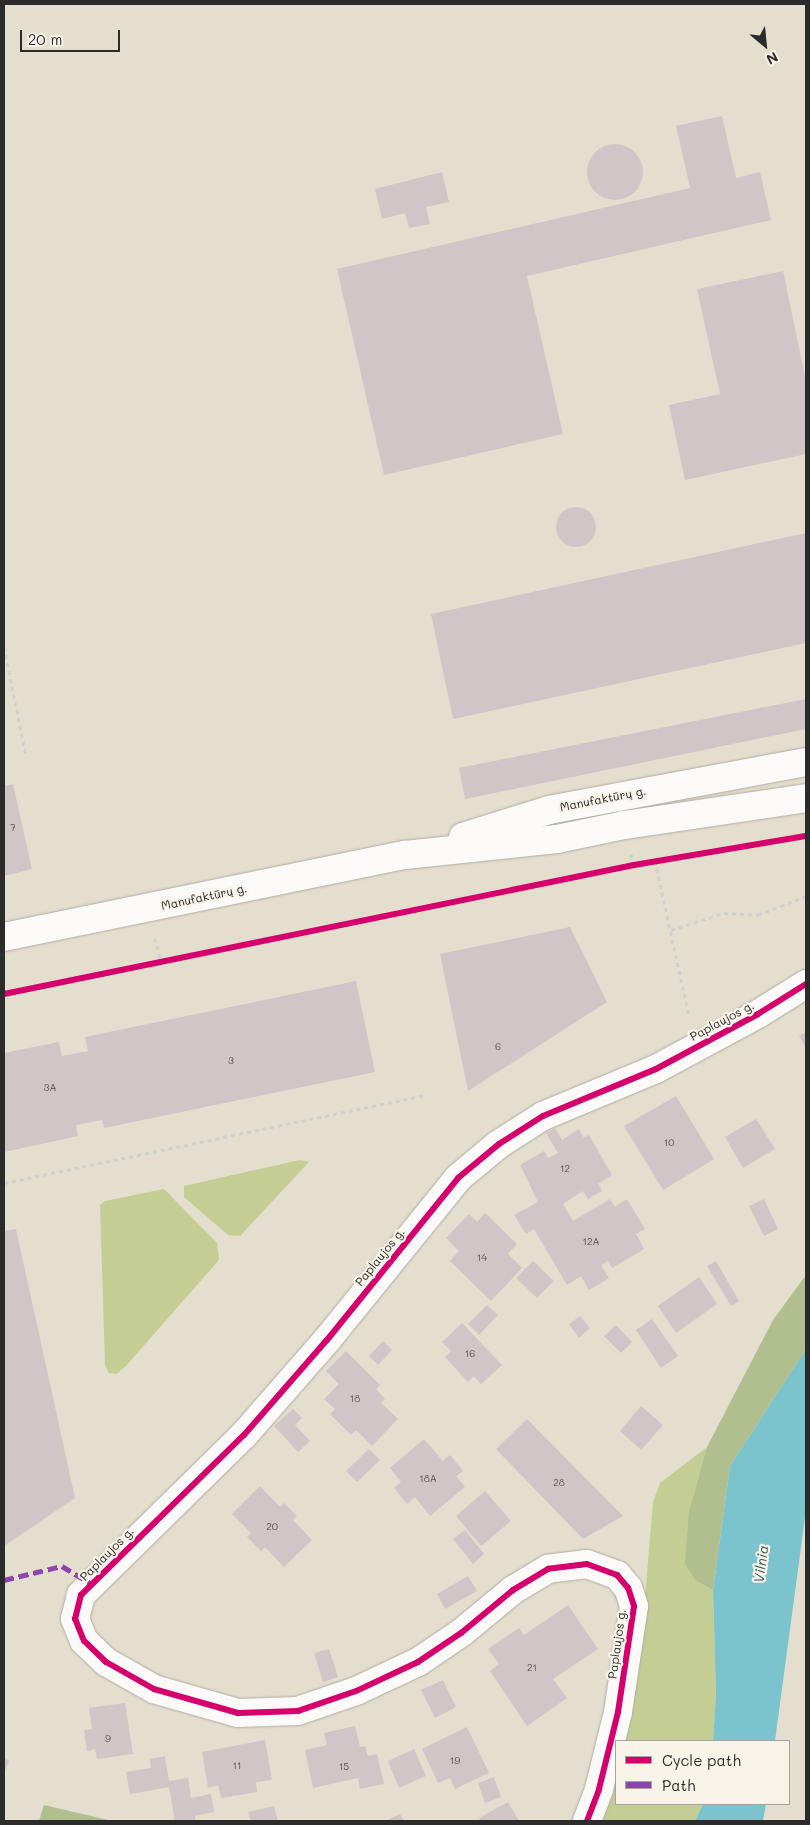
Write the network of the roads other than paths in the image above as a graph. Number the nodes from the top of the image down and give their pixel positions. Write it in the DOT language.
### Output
graph roads {
  1 [pos="806,762"];
  2 [pos="806,798"];
  3 [pos="405,855"];
  4 [pos="4,938"];
  5 [pos="806,984"];
  6 [pos="587,1821"];
  1 -- 3 [label="street, Manufaktūrų g."];
  2 -- 3 [label="street, Manufaktūrų g."];
  3 -- 4 [label="street, Manufaktūrų g."];
  5 -- 6 [label="street, Paplaujos g."];
}
